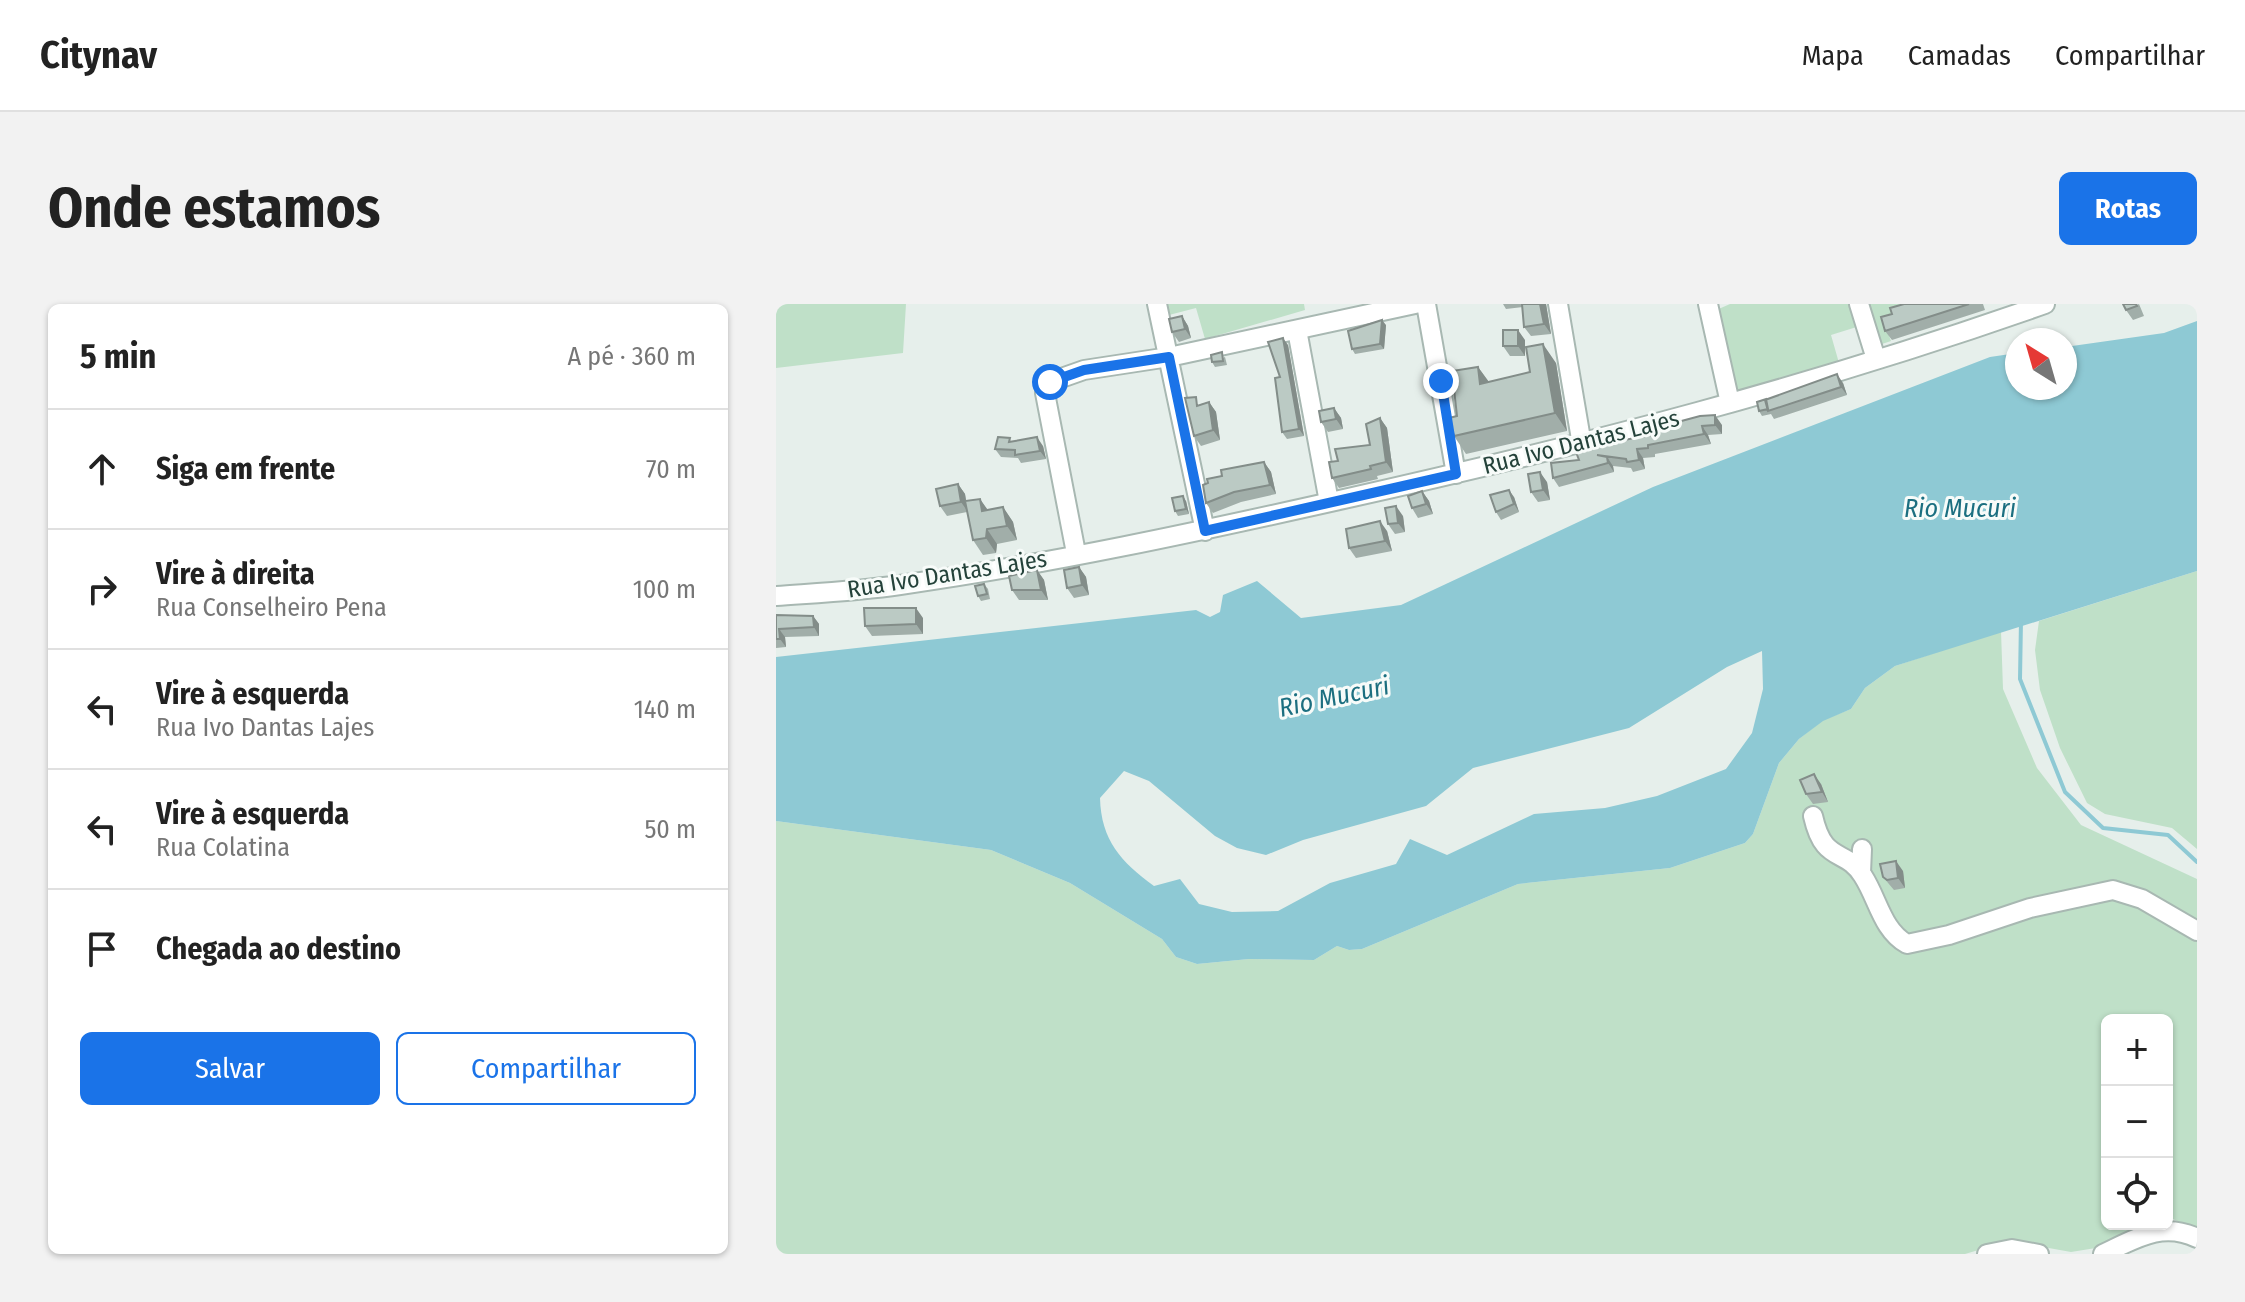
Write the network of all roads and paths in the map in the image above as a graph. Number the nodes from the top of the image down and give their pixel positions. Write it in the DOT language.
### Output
graph roads {
  1 [pos="1157,304"];
  2 [pos="1415,304"];
  3 [pos="1426,304"];
  4 [pos="1558,304"];
  5 [pos="1708,304"];
  6 [pos="1859,304"];
  7 [pos="2045,304"];
  8 [pos="1297,330"];
  9 [pos="1169,357"];
  10 [pos="1876,359"];
  11 [pos="1730,403"];
  12 [pos="1582,445"];
  13 [pos="1456,474"];
  14 [pos="1329,502"];
  15 [pos="1205,531"];
  16 [pos="1076,553"];
  17 [pos="776,596"];
  18 [pos="1813,816"];
  19 [pos="1862,849"];
  20 [pos="1861,873"];
  21 [pos="2197,931"];
  22 [pos="2197,1238"];
  23 [pos="1987,1254"];
  24 [pos="2039,1254"];
  25 [pos="2103,1254"];
  1 -- 9 [label="street"];
  2 -- 8 [label="street"];
  3 -- 13 [label="street"];
  4 -- 12 [label="street"];
  5 -- 11 [label="street"];
  6 -- 10 [label="street"];
  7 -- 10 [label="street, Rua Ivo Dantas Lajes"];
  8 -- 9 [label="street"];
  8 -- 14 [label="street"];
  9 -- 15 [label="street"];
  9 -- 16 [label="street"];
  10 -- 11 [label="street, Rua Ivo Dantas Lajes"];
  11 -- 12 [label="street, Rua Ivo Dantas Lajes"];
  12 -- 13 [label="street, Rua Ivo Dantas Lajes"];
  13 -- 14 [label="street, Rua Ivo Dantas Lajes"];
  14 -- 15 [label="street, Rua Ivo Dantas Lajes"];
  15 -- 16 [label="street, Rua Ivo Dantas Lajes"];
  16 -- 17 [label="street, Rua Ivo Dantas Lajes"];
  18 -- 20 [label="street"];
  19 -- 20 [label="street"];
  20 -- 21 [label="street"];
  22 -- 25 [label="street"];
  23 -- 24 [label="street"];
}
